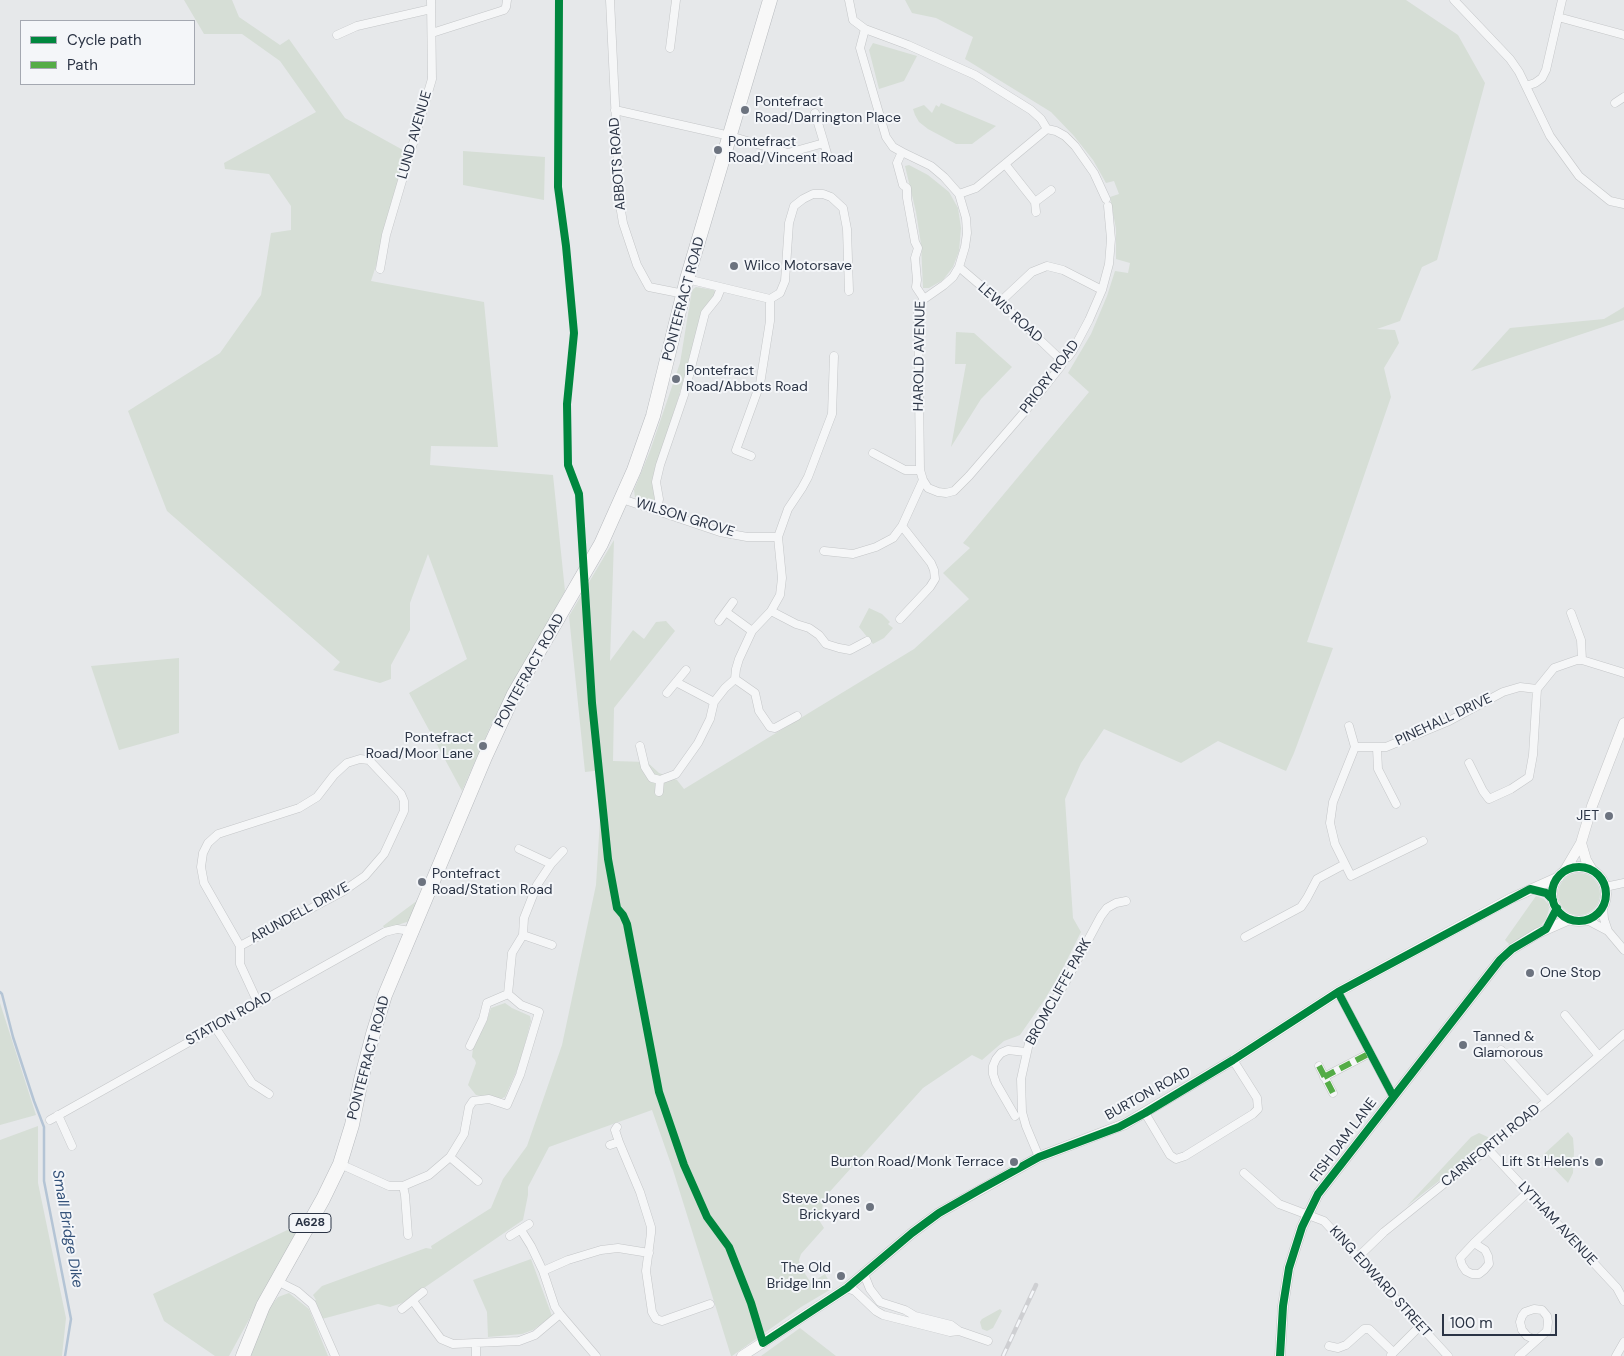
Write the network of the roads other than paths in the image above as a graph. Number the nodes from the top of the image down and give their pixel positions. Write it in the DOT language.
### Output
graph roads {
  1 [pos="431,0"];
  2 [pos="506,0"];
  3 [pos="610,0"];
  4 [pos="676,0"];
  5 [pos="770,0"];
  6 [pos="849,0"];
  7 [pos="1454,0"];
  8 [pos="1562,0"];
  9 [pos="431,9"];
  10 [pos="1558,17"];
  11 [pos="865,29"];
  12 [pos="432,33"];
  13 [pos="337,35"];
  14 [pos="1624,35"];
  15 [pos="670,48"];
  16 [pos="1526,86"];
  17 [pos="1624,97"];
  18 [pos="1615,103"];
  19 [pos="615,110"];
  20 [pos="814,113"];
  21 [pos="1047,129"];
  22 [pos="730,136"];
  23 [pos="824,143"];
  24 [pos="902,152"];
  25 [pos="828,157"];
  26 [pos="1005,164"];
  27 [pos="1051,190"];
  28 [pos="959,194"];
  29 [pos="1035,202"];
  30 [pos="1624,204"];
  31 [pos="1036,212"];
  32 [pos="959,266"];
  33 [pos="380,269"];
  34 [pos="687,279"];
  35 [pos="721,288"];
  36 [pos="850,290"];
  37 [pos="1102,290"];
  38 [pos="684,294"];
  39 [pos="770,299"];
  40 [pos="924,299"];
  41 [pos="1000,302"];
  42 [pos="834,356"];
  43 [pos="1061,360"];
  44 [pos="873,453"];
  45 [pos="751,456"];
  46 [pos="920,470"];
  47 [pos="923,480"];
  48 [pos="622,499"];
  49 [pos="657,511"];
  50 [pos="902,526"];
  51 [pos="778,538"];
  52 [pos="824,551"];
  53 [pos="733,602"];
  54 [pos="771,611"];
  55 [pos="726,612"];
  56 [pos="1570,613"];
  57 [pos="900,619"];
  58 [pos="719,621"];
  59 [pos="752,631"];
  60 [pos="866,641"];
  61 [pos="844,649"];
  62 [pos="843,658"];
  63 [pos="1582,660"];
  64 [pos="686,670"];
  65 [pos="1624,673"];
  66 [pos="735,679"];
  67 [pos="676,682"];
  68 [pos="1537,688"];
  69 [pos="667,693"];
  70 [pos="714,702"];
  71 [pos="797,716"];
  72 [pos="1350,726"];
  73 [pos="1623,729"];
  74 [pos="640,746"];
  75 [pos="1355,747"];
  76 [pos="1377,748"];
  77 [pos="1469,763"];
  78 [pos="660,780"];
  79 [pos="659,792"];
  80 [pos="1396,804"];
  81 [pos="1423,841"];
  82 [pos="1581,843"];
  83 [pos="519,848"];
  84 [pos="563,851"];
  85 [pos="551,864"];
  86 [pos="1345,864"];
  87 [pos="1592,870"];
  88 [pos="1561,875"];
  89 [pos="1624,883"];
  90 [pos="1605,887"];
  91 [pos="1530,889"];
  92 [pos="1126,900"];
  93 [pos="1555,904"];
  94 [pos="1604,906"];
  95 [pos="1570,919"];
  96 [pos="1586,920"];
  97 [pos="1546,928"];
  98 [pos="411,931"];
  99 [pos="1608,931"];
  100 [pos="523,935"];
  101 [pos="1245,937"];
  102 [pos="552,945"];
  103 [pos="240,946"];
  104 [pos="1624,950"];
  105 [pos="1338,992"];
  106 [pos="508,994"];
  107 [pos="258,1003"];
  108 [pos="1565,1015"];
  109 [pos="215,1027"];
  110 [pos="1624,1034"];
  111 [pos="470,1046"];
  112 [pos="1502,1050"];
  113 [pos="1026,1052"];
  114 [pos="1370,1053"];
  115 [pos="1599,1056"];
  116 [pos="1233,1060"];
  117 [pos="1319,1066"];
  118 [pos="1324,1077"];
  119 [pos="1333,1092"];
  120 [pos="269,1094"];
  121 [pos="1393,1096"];
  122 [pos="1547,1101"];
  123 [pos="1145,1113"];
  124 [pos="58,1115"];
  125 [pos="1015,1116"];
  126 [pos="50,1120"];
  127 [pos="617,1127"];
  128 [pos="620,1142"];
  129 [pos="610,1145"];
  130 [pos="72,1146"];
  131 [pos="1488,1148"];
  132 [pos="450,1157"];
  133 [pos="1039,1157"];
  134 [pos="340,1164"];
  135 [pos="1244,1172"];
  136 [pos="478,1181"];
  137 [pos="403,1186"];
  138 [pos="1527,1192"];
  139 [pos="1308,1214"];
  140 [pos="529,1224"];
  141 [pos="521,1230"];
  142 [pos="408,1235"];
  143 [pos="510,1236"];
  144 [pos="1474,1243"];
  145 [pos="649,1253"];
  146 [pos="1356,1258"];
  147 [pos="543,1271"];
  148 [pos="864,1274"];
  149 [pos="284,1284"];
  150 [pos="847,1288"];
  151 [pos="422,1292"];
  152 [pos="1624,1301"];
  153 [pos="413,1302"];
  154 [pos="710,1304"];
  155 [pos="402,1309"];
  156 [pos="560,1314"];
  157 [pos="1420,1326"];
  158 [pos="959,1331"];
  159 [pos="1535,1340"];
  160 [pos="988,1341"];
  161 [pos="1624,1342"];
  162 [pos="476,1344"];
  163 [pos="1329,1346"];
  164 [pos="1392,1354"];
  165 [pos="243,1356"];
  166 [pos="335,1356"];
  167 [pos="476,1356"];
  168 [pos="596,1356"];
  169 [pos="742,1356"];
  170 [pos="1280,1356"];
  171 [pos="1448,1356"];
  172 [pos="1519,1356"];
  173 [pos="1616,1356"];
  1 -- 9 [label="street, LUND AVENUE"];
  2 -- 12 [label="street"];
  3 -- 19 [label="street, ABBOTS ROAD"];
  4 -- 15 [label="street"];
  5 -- 22 [label="highway, PONTEFRACT ROAD / A628"];
  6 -- 11 [label="street"];
  7 -- 16 [label="street"];
  8 -- 10 [label="street"];
  9 -- 12 [label="street, LUND AVENUE"];
  9 -- 13 [label="street"];
  10 -- 14 [label="street"];
  10 -- 16 [label="street"];
  11 -- 21 [label="street, PRIORY ROAD"];
  11 -- 24 [label="street"];
  12 -- 33 [label="street, LUND AVENUE"];
  16 -- 30 [label="street"];
  17 -- 18 [label="street"];
  19 -- 22 [label="street"];
  19 -- 38 [label="street, ABBOTS ROAD"];
  20 -- 23 [label="street"];
  21 -- 26 [label="street"];
  21 -- 37 [label="street, PRIORY ROAD"];
  22 -- 23 [label="street"];
  22 -- 34 [label="highway, PONTEFRACT ROAD / A628"];
  23 -- 25 [label="street"];
  24 -- 28 [label="street"];
  24 -- 40 [label="street, HAROLD AVENUE"];
  26 -- 28 [label="street"];
  26 -- 29 [label="street"];
  27 -- 29 [label="street"];
  28 -- 32 [label="street"];
  29 -- 31 [label="street"];
  32 -- 40 [label="street"];
  32 -- 41 [label="street, LEWIS ROAD"];
  34 -- 35 [label="street"];
  34 -- 38 [label="highway, PONTEFRACT ROAD / A628"];
  35 -- 39 [label="street"];
  35 -- 49 [label="street, PONTEFRACT ROAD"];
  36 -- 39 [label="street"];
  37 -- 41 [label="street"];
  37 -- 43 [label="street, PRIORY ROAD"];
  38 -- 48 [label="highway, PONTEFRACT ROAD / A628"];
  39 -- 45 [label="street"];
  40 -- 46 [label="street, HAROLD AVENUE"];
  41 -- 43 [label="street, LEWIS ROAD"];
  42 -- 51 [label="street"];
  43 -- 47 [label="street, PRIORY ROAD"];
  44 -- 46 [label="street"];
  46 -- 47 [label="street, HAROLD AVENUE"];
  47 -- 50 [label="street"];
  48 -- 49 [label="street, WILSON GROVE"];
  48 -- 98 [label="highway, PONTEFRACT ROAD / A628"];
  49 -- 51 [label="street, WILSON GROVE"];
  50 -- 52 [label="street"];
  50 -- 57 [label="street"];
  51 -- 54 [label="street"];
  53 -- 55 [label="street"];
  54 -- 59 [label="street"];
  54 -- 61 [label="street"];
  55 -- 58 [label="street"];
  55 -- 59 [label="street"];
  56 -- 63 [label="street"];
  59 -- 66 [label="street"];
  60 -- 61 [label="street"];
  61 -- 62 [label="street"];
  63 -- 65 [label="street"];
  63 -- 68 [label="street"];
  64 -- 67 [label="street"];
  66 -- 70 [label="street"];
  66 -- 71 [label="street"];
  67 -- 69 [label="street"];
  67 -- 70 [label="street"];
  68 -- 76 [label="street, PINEHALL DRIVE"];
  68 -- 77 [label="street"];
  70 -- 78 [label="street"];
  72 -- 75 [label="street"];
  73 -- 82 [label="street"];
  74 -- 78 [label="street"];
  75 -- 76 [label="street, PINEHALL DRIVE"];
  75 -- 86 [label="street"];
  76 -- 80 [label="street"];
  78 -- 79 [label="street"];
  81 -- 86 [label="street"];
  82 -- 87 [label="street"];
  82 -- 88 [label="street"];
  83 -- 85 [label="street"];
  84 -- 85 [label="street"];
  85 -- 100 [label="street"];
  86 -- 101 [label="street"];
  87 -- 88 [label="street"];
  87 -- 90 [label="street"];
  88 -- 91 [label="street, BURTON ROAD"];
  88 -- 93 [label="street"];
  89 -- 90 [label="street"];
  90 -- 94 [label="street"];
  91 -- 93 [label="street"];
  91 -- 105 [label="street, BURTON ROAD"];
  92 -- 113 [label="street, BROMCLIFFE PARK"];
  93 -- 95 [label="street"];
  93 -- 97 [label="street, FISH DAM LANE"];
  94 -- 96 [label="street"];
  94 -- 99 [label="street"];
  95 -- 96 [label="street"];
  95 -- 97 [label="street, FISH DAM LANE"];
  96 -- 99 [label="street"];
  97 -- 121 [label="street, FISH DAM LANE"];
  98 -- 107 [label="street, STATION ROAD"];
  98 -- 134 [label="highway, PONTEFRACT ROAD / A628"];
  99 -- 104 [label="street"];
  100 -- 102 [label="street"];
  100 -- 106 [label="street"];
  103 -- 103 [label="street, ARUNDELL DRIVE"];
  103 -- 107 [label="street, ARUNDELL DRIVE"];
  105 -- 114 [label="street"];
  105 -- 116 [label="street, BURTON ROAD"];
  106 -- 111 [label="street"];
  106 -- 132 [label="street"];
  107 -- 109 [label="street, STATION ROAD"];
  108 -- 115 [label="street"];
  109 -- 120 [label="street"];
  109 -- 124 [label="street, STATION ROAD"];
  110 -- 115 [label="street, CARNFORTH ROAD"];
  112 -- 122 [label="street"];
  113 -- 125 [label="street"];
  113 -- 133 [label="street, BROMCLIFFE PARK"];
  114 -- 118 [label="street"];
  114 -- 121 [label="street"];
  115 -- 122 [label="street, CARNFORTH ROAD"];
  116 -- 123 [label="street, BURTON ROAD"];
  116 -- 123 [label="street"];
  117 -- 118 [label="street"];
  118 -- 119 [label="street"];
  121 -- 139 [label="street, FISH DAM LANE"];
  122 -- 131 [label="street, CARNFORTH ROAD"];
  123 -- 133 [label="street, BURTON ROAD"];
  124 -- 126 [label="street, STATION ROAD"];
  124 -- 130 [label="street"];
  127 -- 128 [label="street"];
  128 -- 129 [label="street"];
  128 -- 145 [label="street"];
  131 -- 138 [label="street, LYTHAM AVENUE"];
  131 -- 146 [label="street, CARNFORTH ROAD"];
  132 -- 136 [label="street"];
  132 -- 137 [label="street"];
  133 -- 148 [label="street, BURTON ROAD"];
  134 -- 137 [label="street"];
  134 -- 165 [label="highway, PONTEFRACT ROAD / A628"];
  135 -- 139 [label="street, KING EDWARD STREET"];
  137 -- 142 [label="street"];
  138 -- 144 [label="street"];
  138 -- 152 [label="street, LYTHAM AVENUE"];
  139 -- 146 [label="street, KING EDWARD STREET"];
  139 -- 170 [label="street, FISH DAM LANE"];
  140 -- 141 [label="street"];
  141 -- 143 [label="street"];
  141 -- 147 [label="street"];
  145 -- 147 [label="street"];
  145 -- 154 [label="street"];
  146 -- 157 [label="street, KING EDWARD STREET"];
  147 -- 156 [label="street"];
  148 -- 150 [label="street, BURTON ROAD"];
  148 -- 158 [label="street"];
  149 -- 166 [label="street"];
  150 -- 158 [label="street"];
  150 -- 169 [label="street, BURTON ROAD"];
  151 -- 153 [label="street"];
  153 -- 155 [label="street"];
  153 -- 162 [label="street"];
  156 -- 162 [label="street"];
  156 -- 168 [label="street"];
  157 -- 164 [label="street"];
  157 -- 171 [label="street, KING EDWARD STREET"];
  158 -- 160 [label="street"];
  159 -- 172 [label="street"];
  161 -- 173 [label="street"];
  162 -- 167 [label="street"];
  163 -- 164 [label="street"];
}
